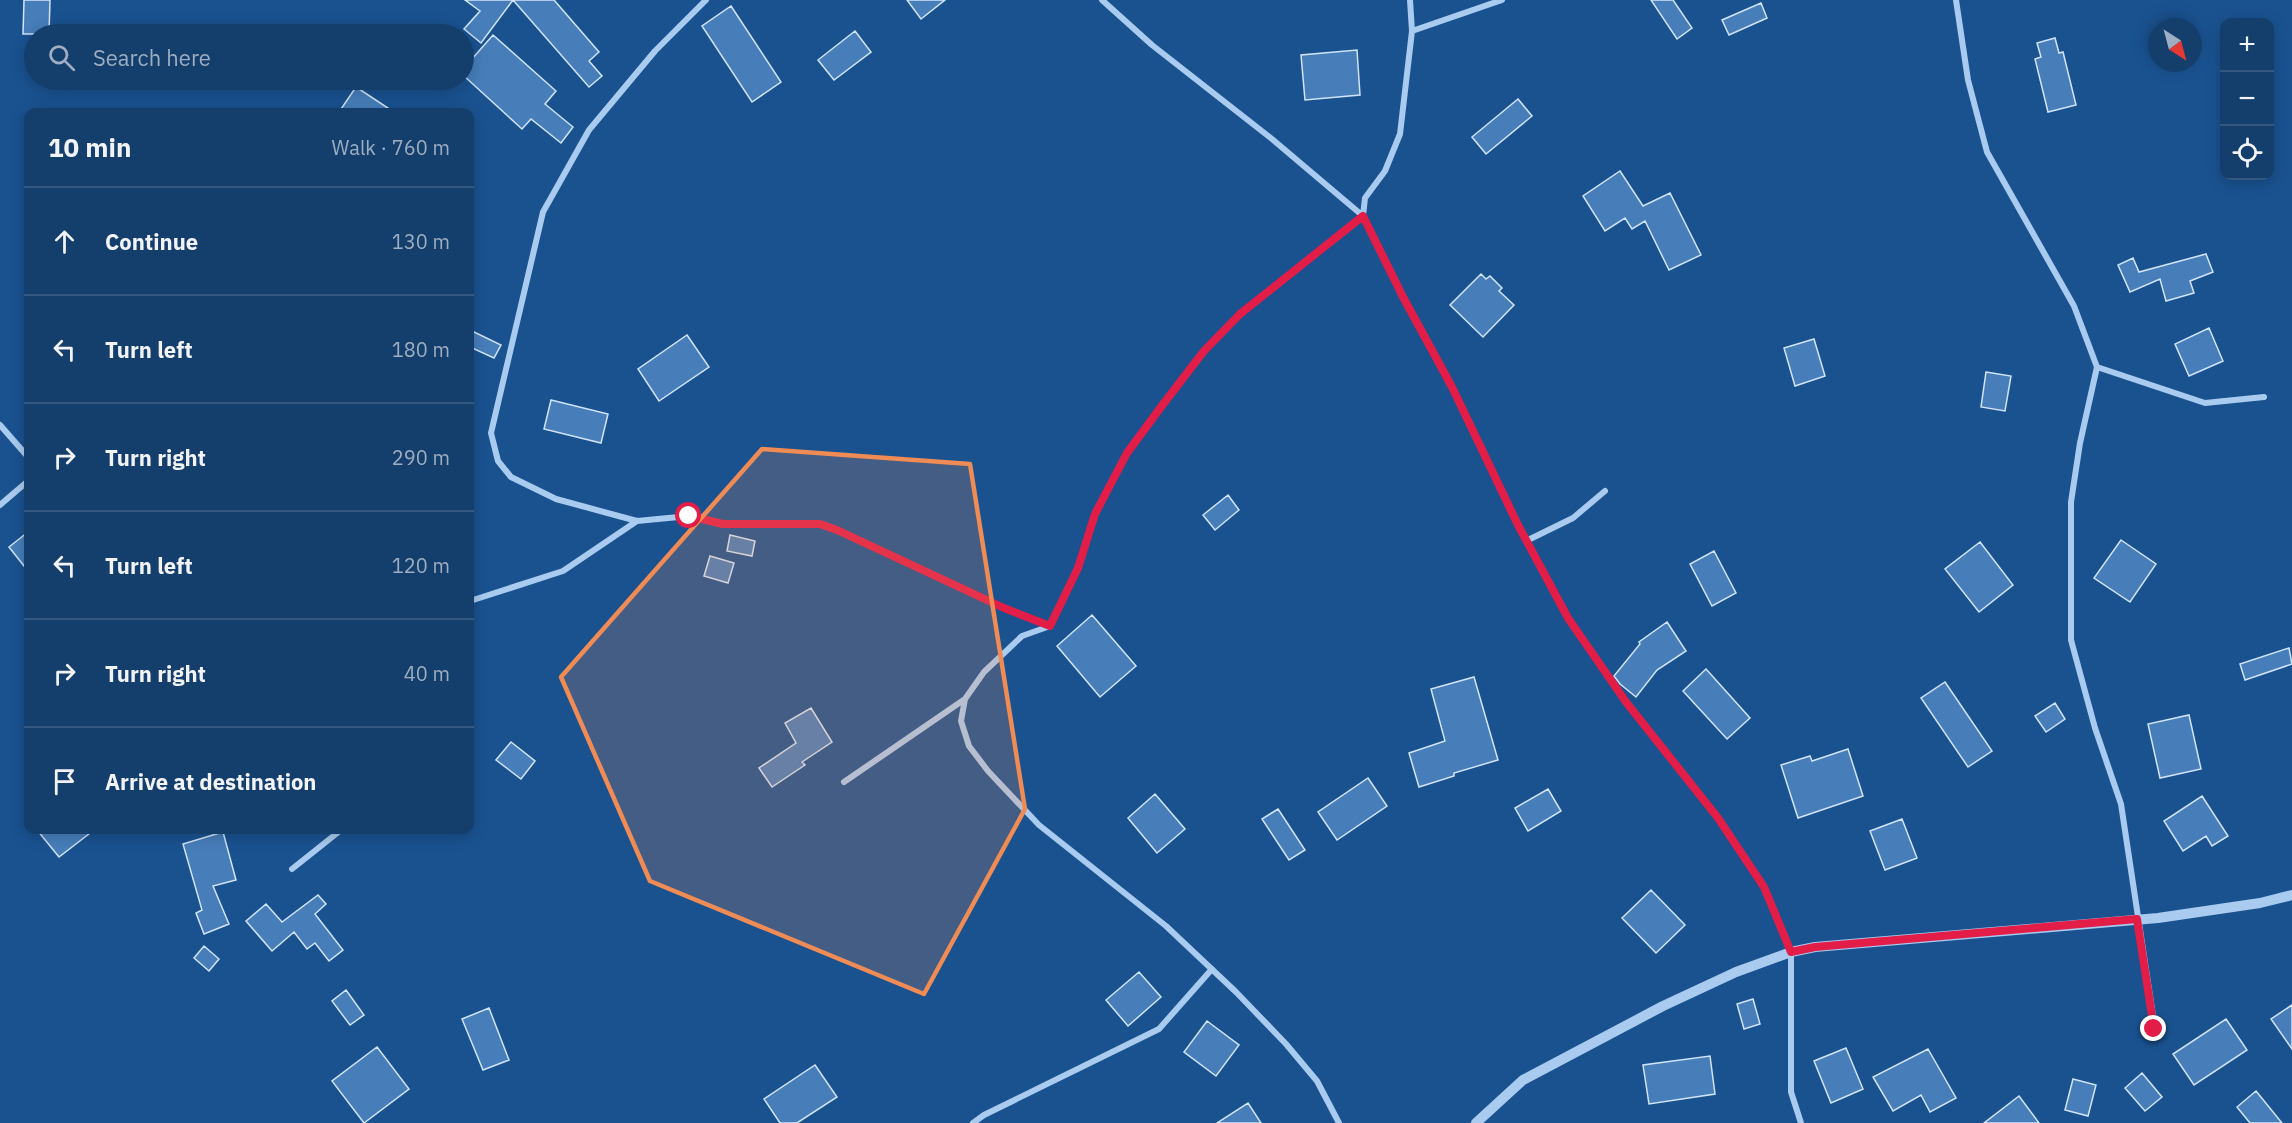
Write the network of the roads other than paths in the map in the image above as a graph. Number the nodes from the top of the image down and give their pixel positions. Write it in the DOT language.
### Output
graph roads {
  1 [pos="706,0"];
  2 [pos="1102,0"];
  3 [pos="1410,0"];
  4 [pos="1502,0"];
  5 [pos="1956,0"];
  6 [pos="1412,31"];
  7 [pos="1363,216"];
  8 [pos="2097,367"];
  9 [pos="2264,397"];
  10 [pos="0,425"];
  11 [pos="24,452"];
  12 [pos="24,484"];
  13 [pos="1605,491"];
  14 [pos="0,505"];
  15 [pos="637,521"];
  16 [pos="1526,541"];
  17 [pos="474,600"];
  18 [pos="1050,626"];
  19 [pos="965,699"];
  20 [pos="844,782"];
  21 [pos="336,834"];
  22 [pos="292,869"];
  23 [pos="2292,895"];
  24 [pos="2137,919"];
  25 [pos="1791,952"];
  26 [pos="1212,969"];
  27 [pos="2154,1029"];
  28 [pos="973,1123"];
  29 [pos="1339,1123"];
  30 [pos="1476,1123"];
  31 [pos="1801,1123"];
  1 -- 15 [label="street"];
  2 -- 7 [label="street"];
  3 -- 6 [label="street"];
  4 -- 6 [label="street"];
  5 -- 8 [label="street"];
  6 -- 7 [label="street"];
  7 -- 16 [label="street"];
  7 -- 18 [label="street"];
  8 -- 9 [label="street"];
  8 -- 24 [label="street"];
  10 -- 11 [label="street"];
  12 -- 14 [label="street"];
  13 -- 16 [label="street"];
  15 -- 17 [label="street"];
  15 -- 18 [label="street"];
  16 -- 25 [label="street"];
  18 -- 19 [label="street"];
  19 -- 20 [label="street"];
  19 -- 26 [label="street"];
  21 -- 22 [label="street"];
  23 -- 24 [label="street"];
  24 -- 25 [label="street"];
  24 -- 27 [label="street"];
  25 -- 30 [label="street"];
  25 -- 31 [label="street"];
  26 -- 28 [label="street"];
  26 -- 29 [label="street"];
}
